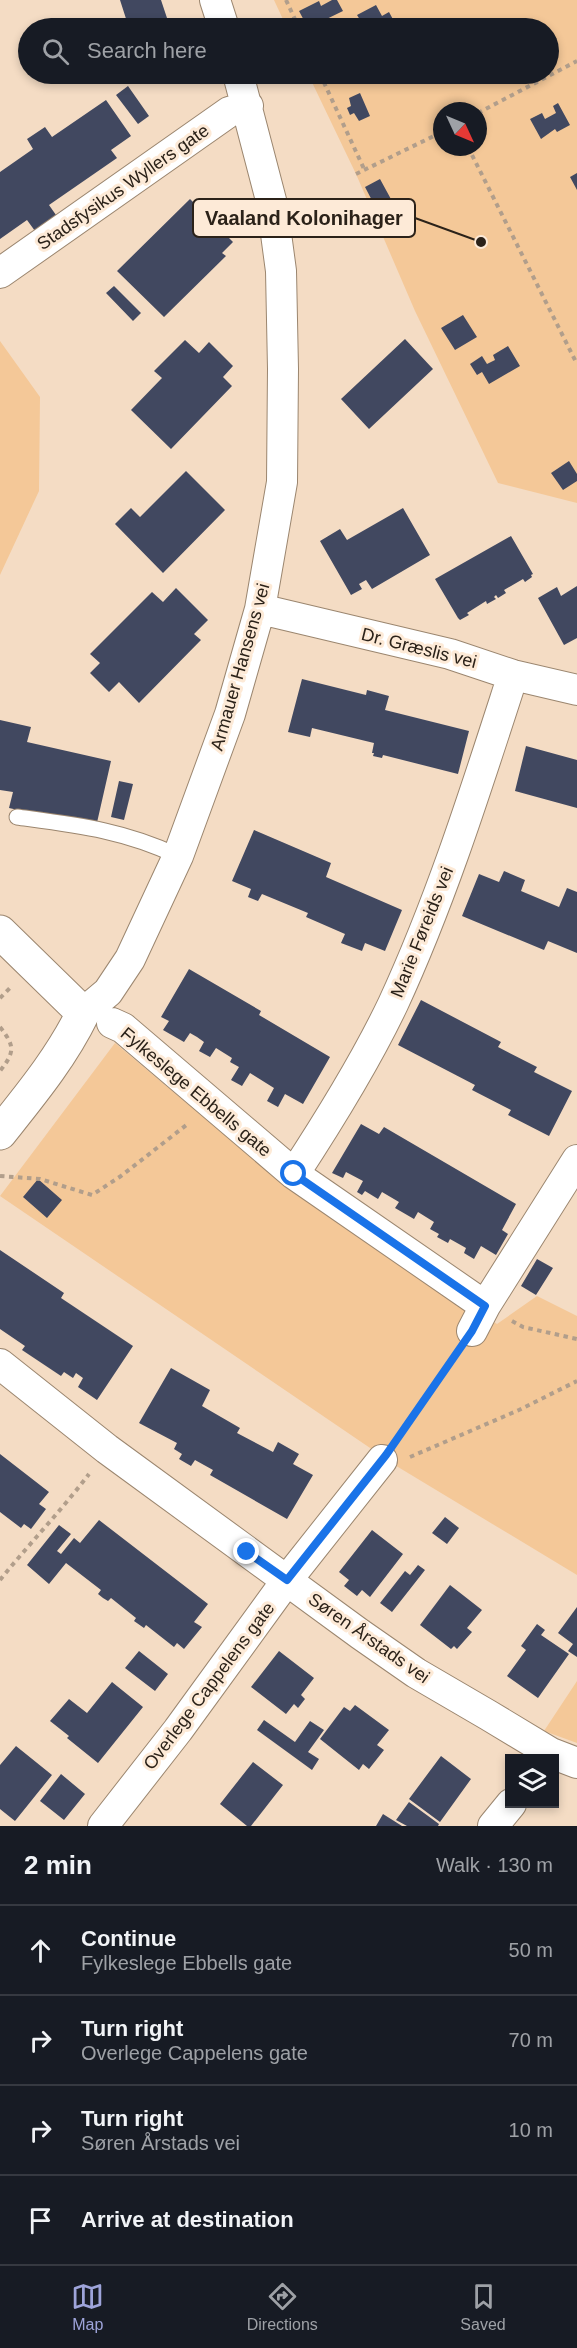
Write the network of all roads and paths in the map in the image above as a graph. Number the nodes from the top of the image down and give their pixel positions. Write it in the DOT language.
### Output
graph roads {
  1 [pos="215,0"];
  2 [pos="286,0"];
  3 [pos="221,18"];
  4 [pos="294,18"];
  5 [pos="577,61"];
  6 [pos="559,70"];
  7 [pos="241,84"];
  8 [pos="325,84"];
  9 [pos="533,84"];
  10 [pos="248,105"];
  11 [pos="487,108"];
  12 [pos="433,137"];
  13 [pos="473,156"];
  14 [pos="365,171"];
  15 [pos="356,174"];
  16 [pos="0,273"];
  17 [pos="577,364"];
  18 [pos="260,609"];
  19 [pos="513,675"];
  20 [pos="577,690"];
  21 [pos="17,817"];
  22 [pos="178,856"];
  23 [pos="0,933"];
  24 [pos="98,1018"];
  25 [pos="0,1027"];
  26 [pos="0,1071"];
  27 [pos="207,1099"];
  28 [pos="0,1133"];
  29 [pos="577,1160"];
  30 [pos="294,1174"];
  31 [pos="0,1176"];
  32 [pos="479,1319"];
  33 [pos="577,1339"];
  34 [pos="0,1364"];
  35 [pos="577,1381"];
  36 [pos="107,1449"];
  37 [pos="384,1457"];
  38 [pos="0,1580"];
  39 [pos="287,1580"];
  40 [pos="551,1754"];
  41 [pos="507,1808"];
  42 [pos="103,1826"];
  43 [pos="493,1826"];
  1 -- 3 [label="street"];
  2 -- 4 [label="path"];
  5 -- 6 [label="path"];
  7 -- 10 [label="street, Armauer Hansens vei"];
  8 -- 14 [label="path"];
  9 -- 11 [label="path"];
  10 -- 16 [label="street, Stadsfysikus Wyllers gate"];
  10 -- 18 [label="street, Armauer Hansens vei"];
  12 -- 14 [label="path"];
  13 -- 17 [label="path"];
  14 -- 15 [label="path"];
  18 -- 19 [label="street, Dr. Græslis vei"];
  18 -- 22 [label="street, Armauer Hansens vei"];
  19 -- 20 [label="street, Dr. Græslis vei"];
  19 -- 30 [label="street, Marie Føreids vei"];
  21 -- 22 [label="lane"];
  22 -- 24 [label="street, Armauer Hansens vei"];
  23 -- 24 [label="street, Fylkeslege Ebbells gate"];
  24 -- 27 [label="street, Fylkeslege Ebbells gate"];
  24 -- 28 [label="street, Armauer Hansens vei"];
  25 -- 26 [label="path"];
  27 -- 30 [label="street, Fylkeslege Ebbells gate"];
  27 -- 31 [label="path"];
  29 -- 32 [label="street"];
  30 -- 32 [label="street, Fylkeslege Ebbells gate"];
  32 -- 33 [label="path"];
  32 -- 37 [label="path"];
  34 -- 36 [label="street, Søren Årstads vei"];
  35 -- 37 [label="path"];
  36 -- 38 [label="path"];
  36 -- 39 [label="street, Søren Årstads vei"];
  37 -- 39 [label="street, Overlege Cappelens gate"];
  39 -- 40 [label="street, Søren Årstads vei"];
  39 -- 42 [label="street, Overlege Cappelens gate"];
  41 -- 43 [label="street"];
}
